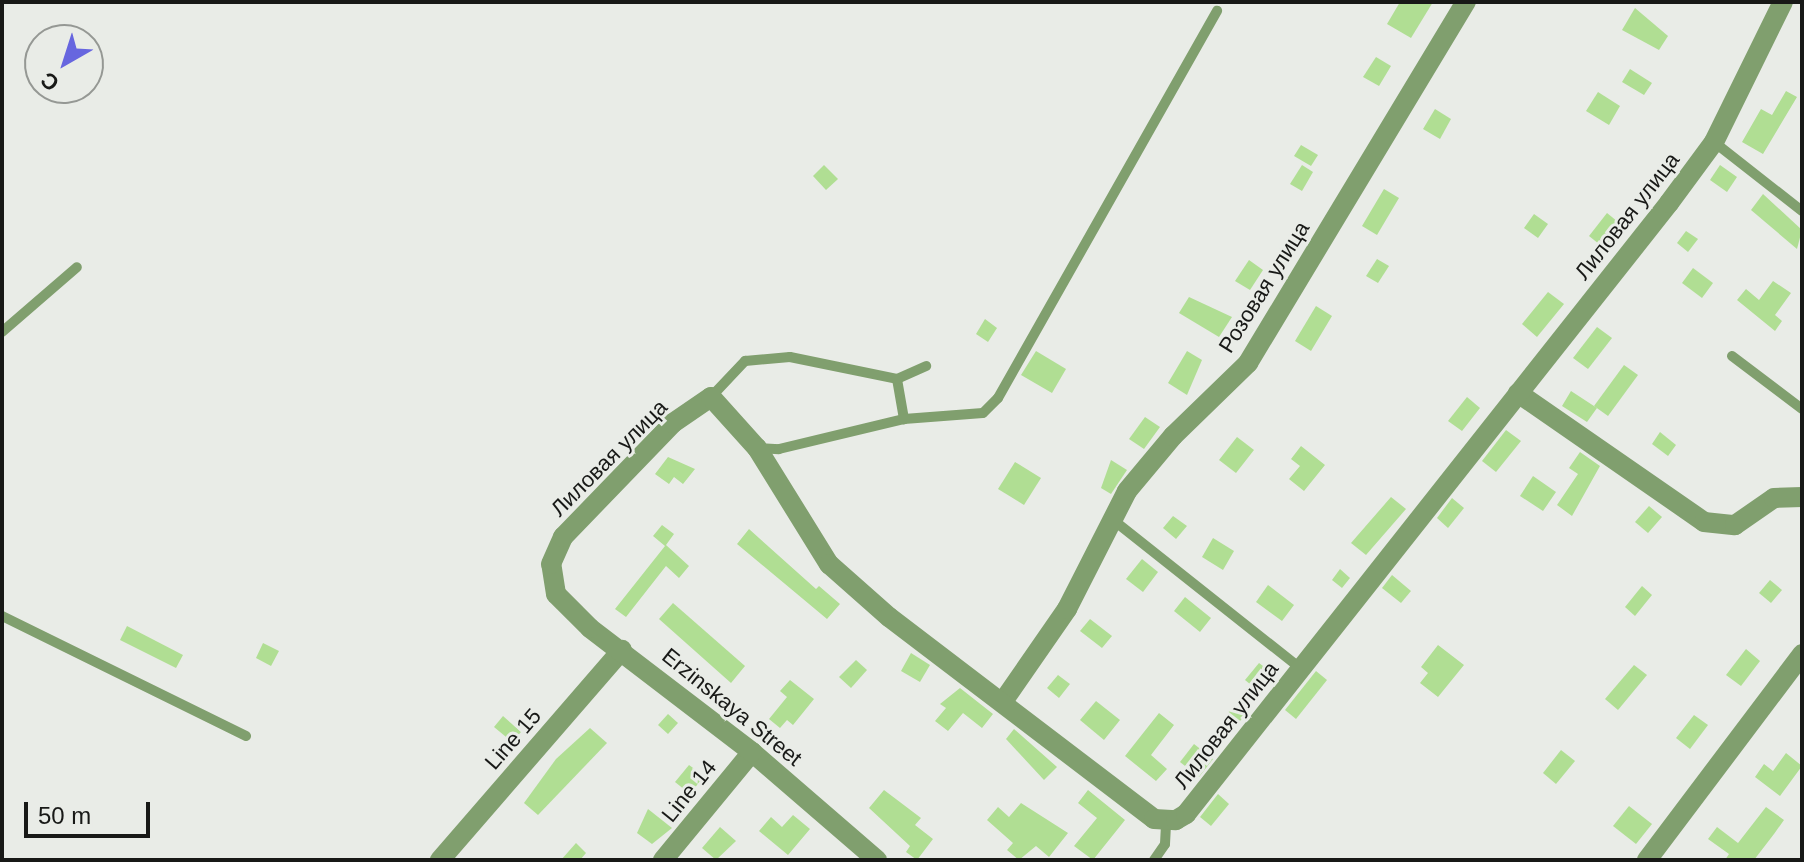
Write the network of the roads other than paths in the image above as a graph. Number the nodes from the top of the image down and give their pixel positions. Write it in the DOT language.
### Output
graph roads {
  1 [pos="1466,2"];
  2 [pos="1783,2"];
  3 [pos="1217,11"];
  4 [pos="1714,142"];
  5 [pos="1802,211"];
  6 [pos="77,267"];
  7 [pos="2,332"];
  8 [pos="1732,356"];
  9 [pos="926,366"];
  10 [pos="897,379"];
  11 [pos="1518,393"];
  12 [pos="711,397"];
  13 [pos="1802,409"];
  14 [pos="904,419"];
  15 [pos="757,448"];
  16 [pos="1802,497"];
  17 [pos="1112,519"];
  18 [pos="556,594"];
  19 [pos="2,616"];
  20 [pos="622,650"];
  21 [pos="1802,654"];
  22 [pos="1301,669"];
  23 [pos="1004,700"];
  24 [pos="246,736"];
  25 [pos="752,752"];
  26 [pos="1166,822"];
  27 [pos="440,860"];
  28 [pos="663,860"];
  29 [pos="877,860"];
  30 [pos="1154,860"];
  31 [pos="1647,860"];
  1 -- 17 [label="street, Розовая улица"];
  2 -- 4 [label="street, Лиловая улица"];
  3 -- 14 [label="lane"];
  4 -- 5 [label="lane"];
  4 -- 11 [label="street, Лиловая улица"];
  6 -- 7 [label="lane"];
  8 -- 13 [label="lane"];
  9 -- 10 [label="lane"];
  10 -- 12 [label="lane"];
  10 -- 14 [label="lane"];
  11 -- 16 [label="street"];
  11 -- 22 [label="street, Лиловая улица"];
  12 -- 15 [label="street"];
  12 -- 18 [label="street, Лиловая улица"];
  14 -- 15 [label="lane"];
  15 -- 23 [label="street"];
  17 -- 22 [label="lane"];
  17 -- 23 [label="street, Розовая улица"];
  18 -- 20 [label="street, Erzinskaya Street"];
  19 -- 24 [label="lane"];
  20 -- 25 [label="street, Erzinskaya Street"];
  20 -- 27 [label="street, Line 15"];
  21 -- 31 [label="street"];
  22 -- 26 [label="street, Лиловая улица"];
  23 -- 26 [label="street"];
  25 -- 28 [label="street, Line 14"];
  25 -- 29 [label="street, Erzinskaya Street"];
  26 -- 30 [label="lane"];
}
